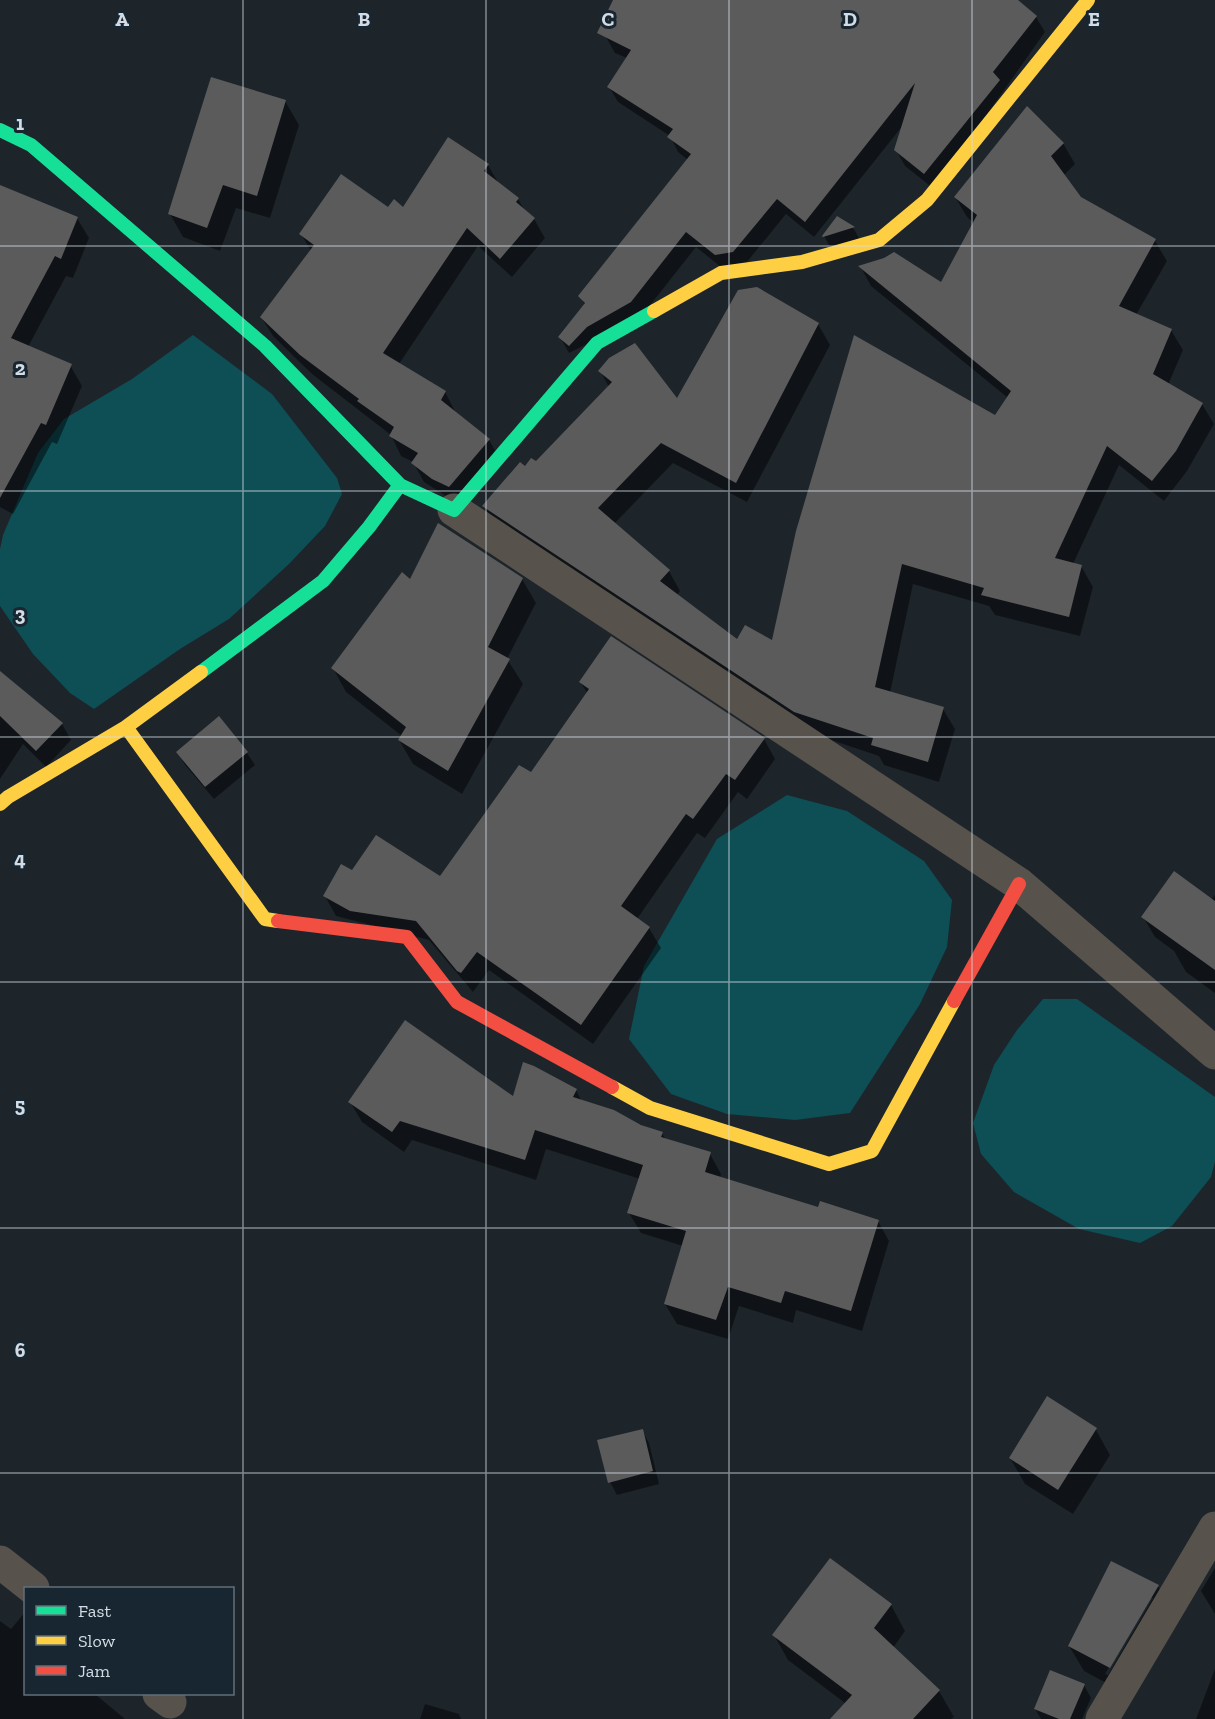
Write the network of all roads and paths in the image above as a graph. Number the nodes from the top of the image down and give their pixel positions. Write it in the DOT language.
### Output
graph roads {
  1 [pos="1088,0"];
  2 [pos="0,130"];
  3 [pos="400,485"];
  4 [pos="454,510"];
  5 [pos="126,727"];
  6 [pos="0,804"];
  7 [pos="1019,884"];
  8 [pos="1215,1053"];
  9 [pos="1215,1528"];
  10 [pos="0,1562"];
  11 [pos="32,1587"];
  12 [pos="1102,1719"];
  1 -- 4 [label="street"];
  2 -- 3 [label="street"];
  3 -- 4 [label="street"];
  3 -- 5 [label="street"];
  4 -- 7 [label="street"];
  5 -- 6 [label="street"];
  5 -- 7 [label="street"];
  7 -- 8 [label="street"];
  9 -- 12 [label="street"];
  10 -- 11 [label="street"];
}
